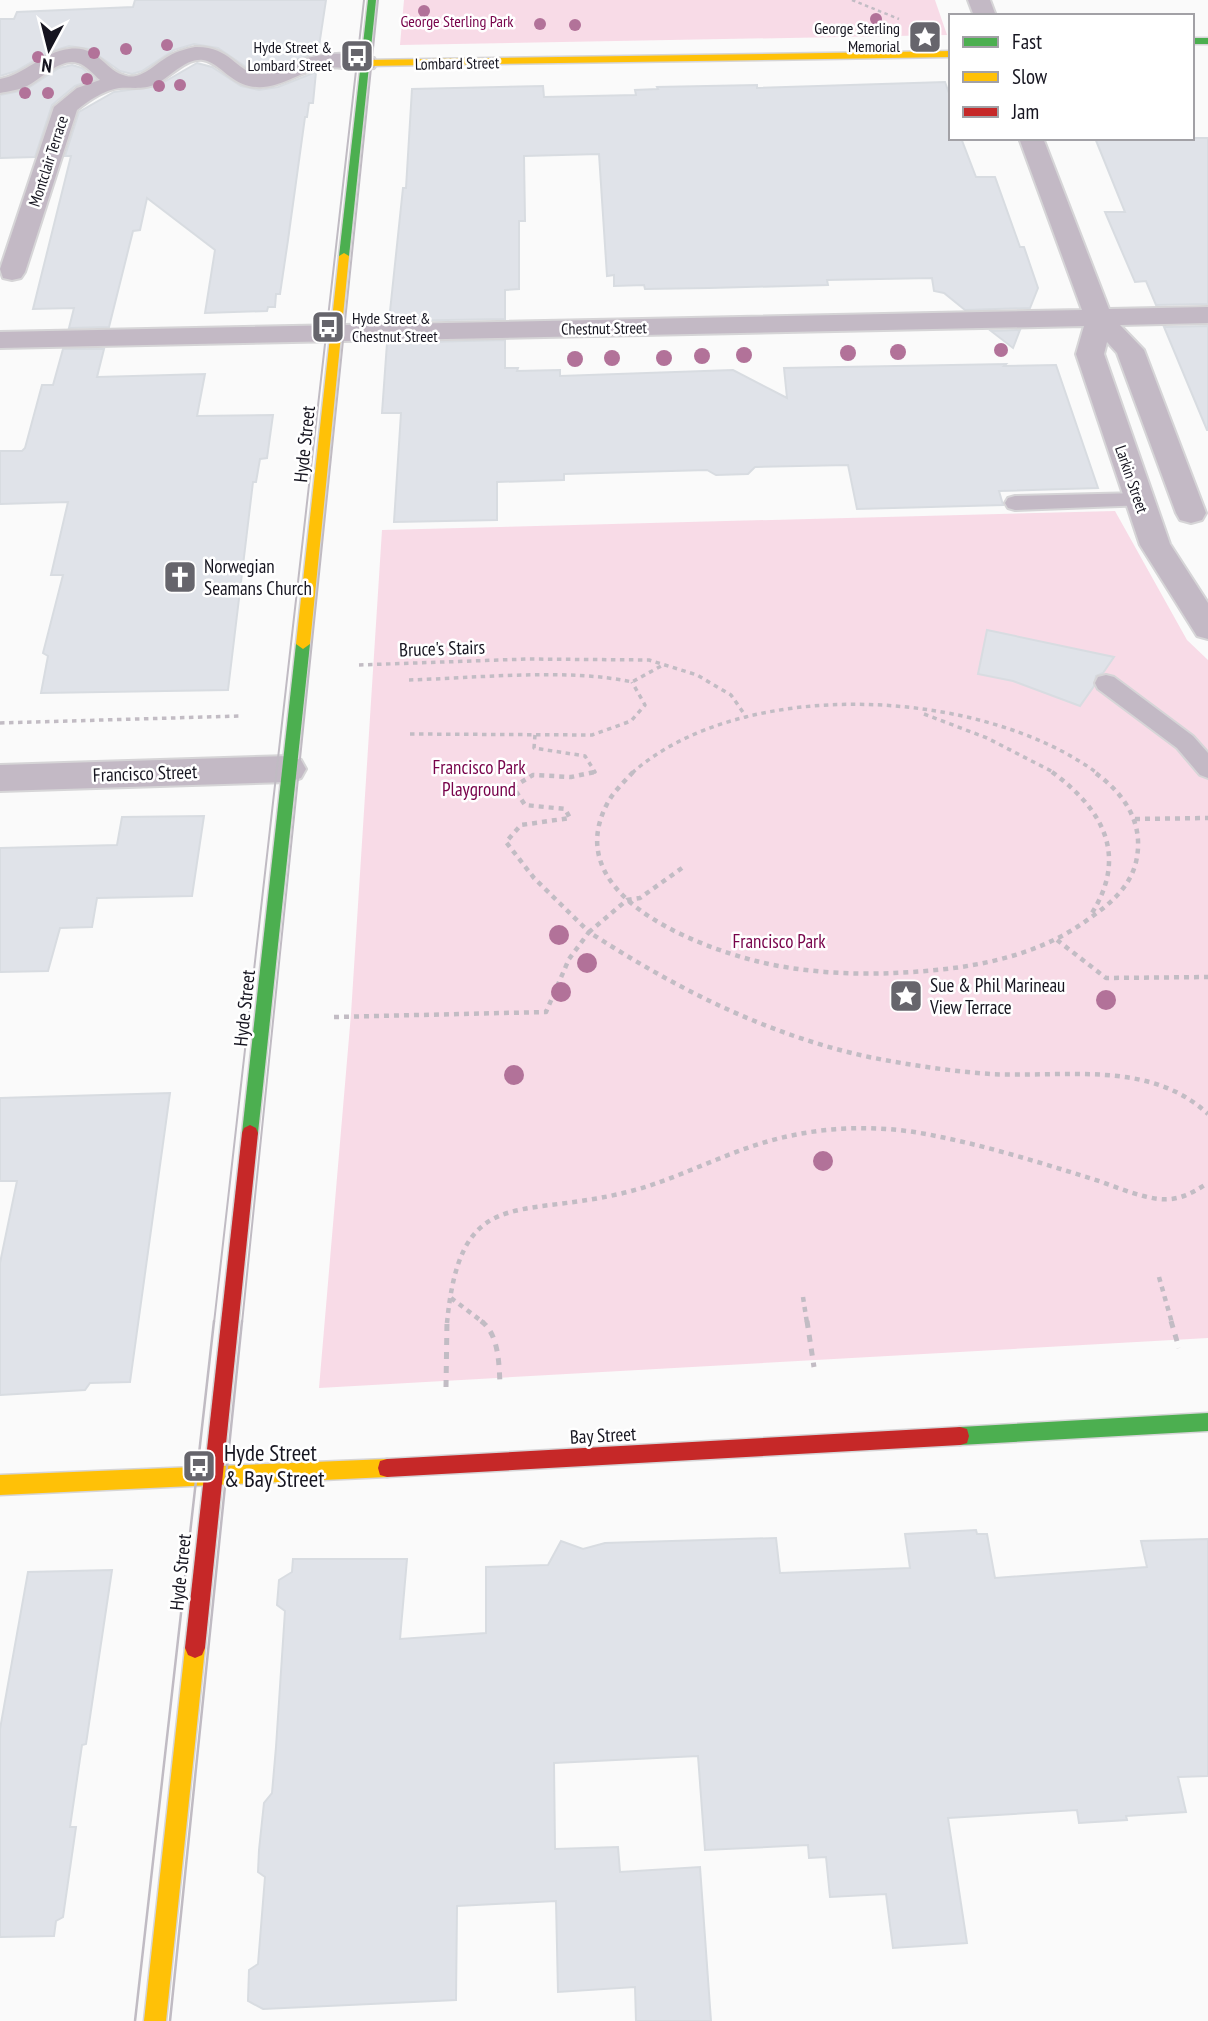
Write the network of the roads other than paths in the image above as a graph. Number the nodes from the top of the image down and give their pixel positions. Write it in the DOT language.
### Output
graph roads {
  1 [pos="372,0"];
  2 [pos="949,54"];
  3 [pos="366,63"];
  4 [pos="118,81"];
  5 [pos="0,86"];
  6 [pos="1032,140"];
  7 [pos="12,272"];
  8 [pos="1208,315"];
  9 [pos="1099,319"];
  10 [pos="337,333"];
  11 [pos="0,340"];
  12 [pos="1139,499"];
  13 [pos="1016,503"];
  14 [pos="1196,507"];
  15 [pos="1208,628"];
  16 [pos="1106,683"];
  17 [pos="289,769"];
  18 [pos="1208,769"];
  19 [pos="0,778"];
  20 [pos="1208,1422"];
  21 [pos="212,1478"];
  22 [pos="0,1485"];
  23 [pos="155,2021"];
  1 -- 3 [label="street, Hyde Street"];
  2 -- 3 [label="street, Lombard Street"];
  3 -- 4 [label="street, Lombard Street"];
  3 -- 10 [label="street, Hyde Street"];
  4 -- 5 [label="street"];
  4 -- 7 [label="street, Montclair Terrace"];
  6 -- 9 [label="street"];
  8 -- 9 [label="street, Chestnut Street"];
  9 -- 10 [label="street, Chestnut Street"];
  9 -- 12 [label="street, Larkin Street"];
  9 -- 14 [label="street"];
  10 -- 11 [label="street, Chestnut Street"];
  10 -- 17 [label="street, Hyde Street"];
  12 -- 13 [label="lane"];
  12 -- 15 [label="street, Larkin Street"];
  16 -- 18 [label="lane"];
  17 -- 19 [label="street, Francisco Street"];
  17 -- 21 [label="street, Hyde Street"];
  20 -- 21 [label="street, Bay Street"];
  21 -- 22 [label="street, Bay Street"];
  21 -- 23 [label="street, Hyde Street"];
}
